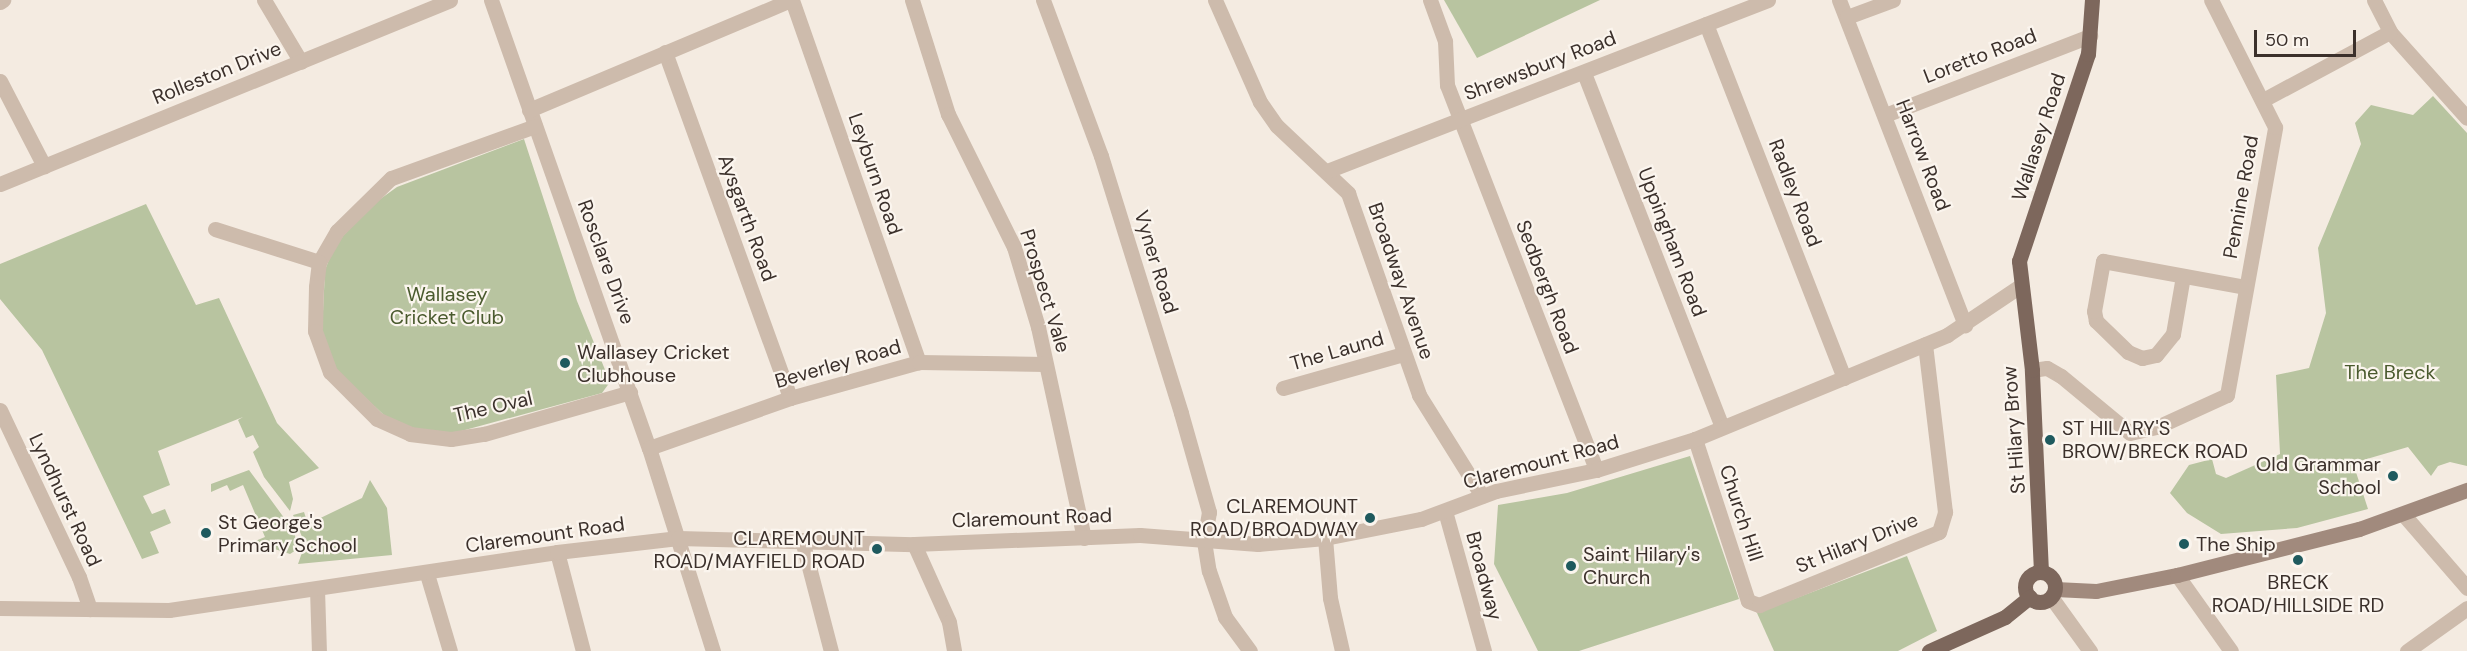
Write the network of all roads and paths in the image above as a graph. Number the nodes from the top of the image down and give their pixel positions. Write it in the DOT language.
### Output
graph roads {
  1 [pos="264,0"];
  2 [pos="450,0"];
  3 [pos="491,0"];
  4 [pos="792,0"];
  5 [pos="912,0"];
  6 [pos="1043,0"];
  7 [pos="1215,0"];
  8 [pos="1430,0"];
  9 [pos="1768,0"];
  10 [pos="1839,0"];
  11 [pos="1893,0"];
  12 [pos="2092,0"];
  13 [pos="2211,0"];
  14 [pos="2374,0"];
  15 [pos="1847,17"];
  16 [pos="1706,24"];
  17 [pos="2390,32"];
  18 [pos="2090,36"];
  19 [pos="665,52"];
  20 [pos="301,62"];
  21 [pos="1584,73"];
  22 [pos="0,81"];
  23 [pos="2263,100"];
  24 [pos="529,110"];
  25 [pos="1886,116"];
  26 [pos="2467,118"];
  27 [pos="1460,120"];
  28 [pos="535,126"];
  29 [pos="44,166"];
  30 [pos="1327,171"];
  31 [pos="0,184"];
  32 [pos="215,229"];
  33 [pos="320,262"];
  34 [pos="2183,276"];
  35 [pos="2020,286"];
  36 [pos="2245,287"];
  37 [pos="1965,325"];
  38 [pos="1925,344"];
  39 [pos="1403,354"];
  40 [pos="919,362"];
  41 [pos="1045,364"];
  42 [pos="2032,370"];
  43 [pos="1844,378"];
  44 [pos="1283,388"];
  45 [pos="630,392"];
  46 [pos="790,398"];
  47 [pos="2,417"];
  48 [pos="1722,427"];
  49 [pos="1695,439"];
  50 [pos="649,448"];
  51 [pos="1596,470"];
  52 [pos="2467,490"];
  53 [pos="1482,496"];
  54 [pos="1445,511"];
  55 [pos="2403,514"];
  56 [pos="1084,537"];
  57 [pos="678,538"];
  58 [pos="1325,538"];
  59 [pos="802,540"];
  60 [pos="1204,541"];
  61 [pos="914,543"];
  62 [pos="557,552"];
  63 [pos="2041,572"];
  64 [pos="427,574"];
  65 [pos="2178,574"];
  66 [pos="2467,588"];
  67 [pos="317,589"];
  68 [pos="2053,593"];
  69 [pos="2030,597"];
  70 [pos="1748,601"];
  71 [pos="0,608"];
  72 [pos="2467,608"];
  73 [pos="90,609"];
  74 [pos="319,651"];
  75 [pos="450,651"];
  76 [pos="583,651"];
  77 [pos="712,651"];
  78 [pos="831,651"];
  79 [pos="954,651"];
  80 [pos="1250,651"];
  81 [pos="1342,651"];
  82 [pos="1484,651"];
  83 [pos="1929,651"];
  84 [pos="2090,651"];
  85 [pos="2231,651"];
  86 [pos="2407,651"];
  1 -- 20 [label="street"];
  2 -- 20 [label="street, Rolleston Drive"];
  3 -- 24 [label="street, Rosclare Drive"];
  4 -- 19 [label="street"];
  4 -- 40 [label="street, Leyburn Road"];
  5 -- 41 [label="street, Prospect Vale"];
  6 -- 60 [label="street, Vyner Road"];
  7 -- 30 [label="street, Broadway Avenue"];
  8 -- 27 [label="street, Sedbergh Road"];
  9 -- 16 [label="street, Shrewsbury Road"];
  10 -- 15 [label="street, Harrow Road"];
  11 -- 15 [label="street"];
  12 -- 18 [label="main road, Wallasey Road"];
  13 -- 23 [label="street, Pennine Road"];
  14 -- 17 [label="street"];
  15 -- 25 [label="street, Harrow Road"];
  16 -- 21 [label="street, Shrewsbury Road"];
  16 -- 43 [label="street, Radley Road"];
  17 -- 23 [label="street"];
  17 -- 26 [label="street"];
  18 -- 25 [label="street, Loretto Road"];
  18 -- 35 [label="main road, Wallasey Road"];
  19 -- 24 [label="street"];
  19 -- 46 [label="street, Aysgarth Road"];
  20 -- 29 [label="street, Rolleston Drive"];
  21 -- 27 [label="street, Shrewsbury Road"];
  21 -- 48 [label="street, Uppingham Road"];
  22 -- 29 [label="street"];
  23 -- 36 [label="street, Pennine Road"];
  24 -- 28 [label="street, Rosclare Drive"];
  25 -- 37 [label="street, Harrow Road"];
  27 -- 30 [label="street, Shrewsbury Road"];
  27 -- 51 [label="street, Sedbergh Road"];
  28 -- 33 [label="street, The Oval"];
  28 -- 45 [label="street, Rosclare Drive"];
  29 -- 31 [label="street, Rolleston Drive"];
  30 -- 39 [label="street, Broadway Avenue"];
  32 -- 33 [label="street"];
  33 -- 45 [label="street, The Oval"];
  34 -- 34 [label="street"];
  34 -- 36 [label="street"];
  35 -- 37 [label="street, Claremount Road"];
  35 -- 42 [label="main road, St Hilary Brow"];
  36 -- 42 [label="street, Pennine Road"];
  37 -- 38 [label="street, Claremount Road"];
  38 -- 43 [label="street, Claremount Road"];
  38 -- 70 [label="street, St Hilary Drive"];
  39 -- 44 [label="street, The Laund"];
  39 -- 53 [label="street, Broadway Avenue"];
  40 -- 41 [label="street, Beverley Road"];
  40 -- 46 [label="street, Beverley Road"];
  41 -- 56 [label="street, Prospect Vale"];
  42 -- 63 [label="main road, St Hilary Brow"];
  43 -- 48 [label="street, Claremount Road"];
  45 -- 50 [label="street, Rosclare Drive"];
  46 -- 50 [label="street, Beverley Road"];
  47 -- 73 [label="street, Lyndhurst Road"];
  48 -- 49 [label="street, Claremount Road"];
  49 -- 51 [label="street, Claremount Road"];
  49 -- 70 [label="street, Church Hill"];
  50 -- 57 [label="street, Rosclare Drive"];
  51 -- 53 [label="street, Claremount Road"];
  52 -- 55 [label="main road"];
  53 -- 54 [label="street, Claremount Road"];
  54 -- 58 [label="street, Claremount Road"];
  54 -- 82 [label="street, Broadway"];
  55 -- 65 [label="main road"];
  55 -- 66 [label="street"];
  56 -- 60 [label="street, Claremount Road"];
  56 -- 61 [label="street, Claremount Road"];
  57 -- 59 [label="street, Claremount Road"];
  57 -- 62 [label="street, Claremount Road"];
  57 -- 77 [label="street, Rosclare Drive"];
  58 -- 60 [label="street, Claremount Road"];
  58 -- 81 [label="street"];
  59 -- 61 [label="street, Claremount Road"];
  59 -- 78 [label="street"];
  60 -- 80 [label="street, Vyner Road"];
  61 -- 79 [label="street"];
  62 -- 64 [label="street, Claremount Road"];
  62 -- 76 [label="street"];
  63 -- 68 [label="main road"];
  63 -- 69 [label="main road"];
  64 -- 67 [label="street, Claremount Road"];
  64 -- 75 [label="street"];
  65 -- 68 [label="main road"];
  65 -- 85 [label="street"];
  67 -- 73 [label="street, Claremount Road"];
  67 -- 74 [label="street"];
  68 -- 69 [label="main road"];
  68 -- 84 [label="street"];
  69 -- 83 [label="main road"];
  71 -- 73 [label="street, Claremount Road"];
  72 -- 86 [label="street"];
}
